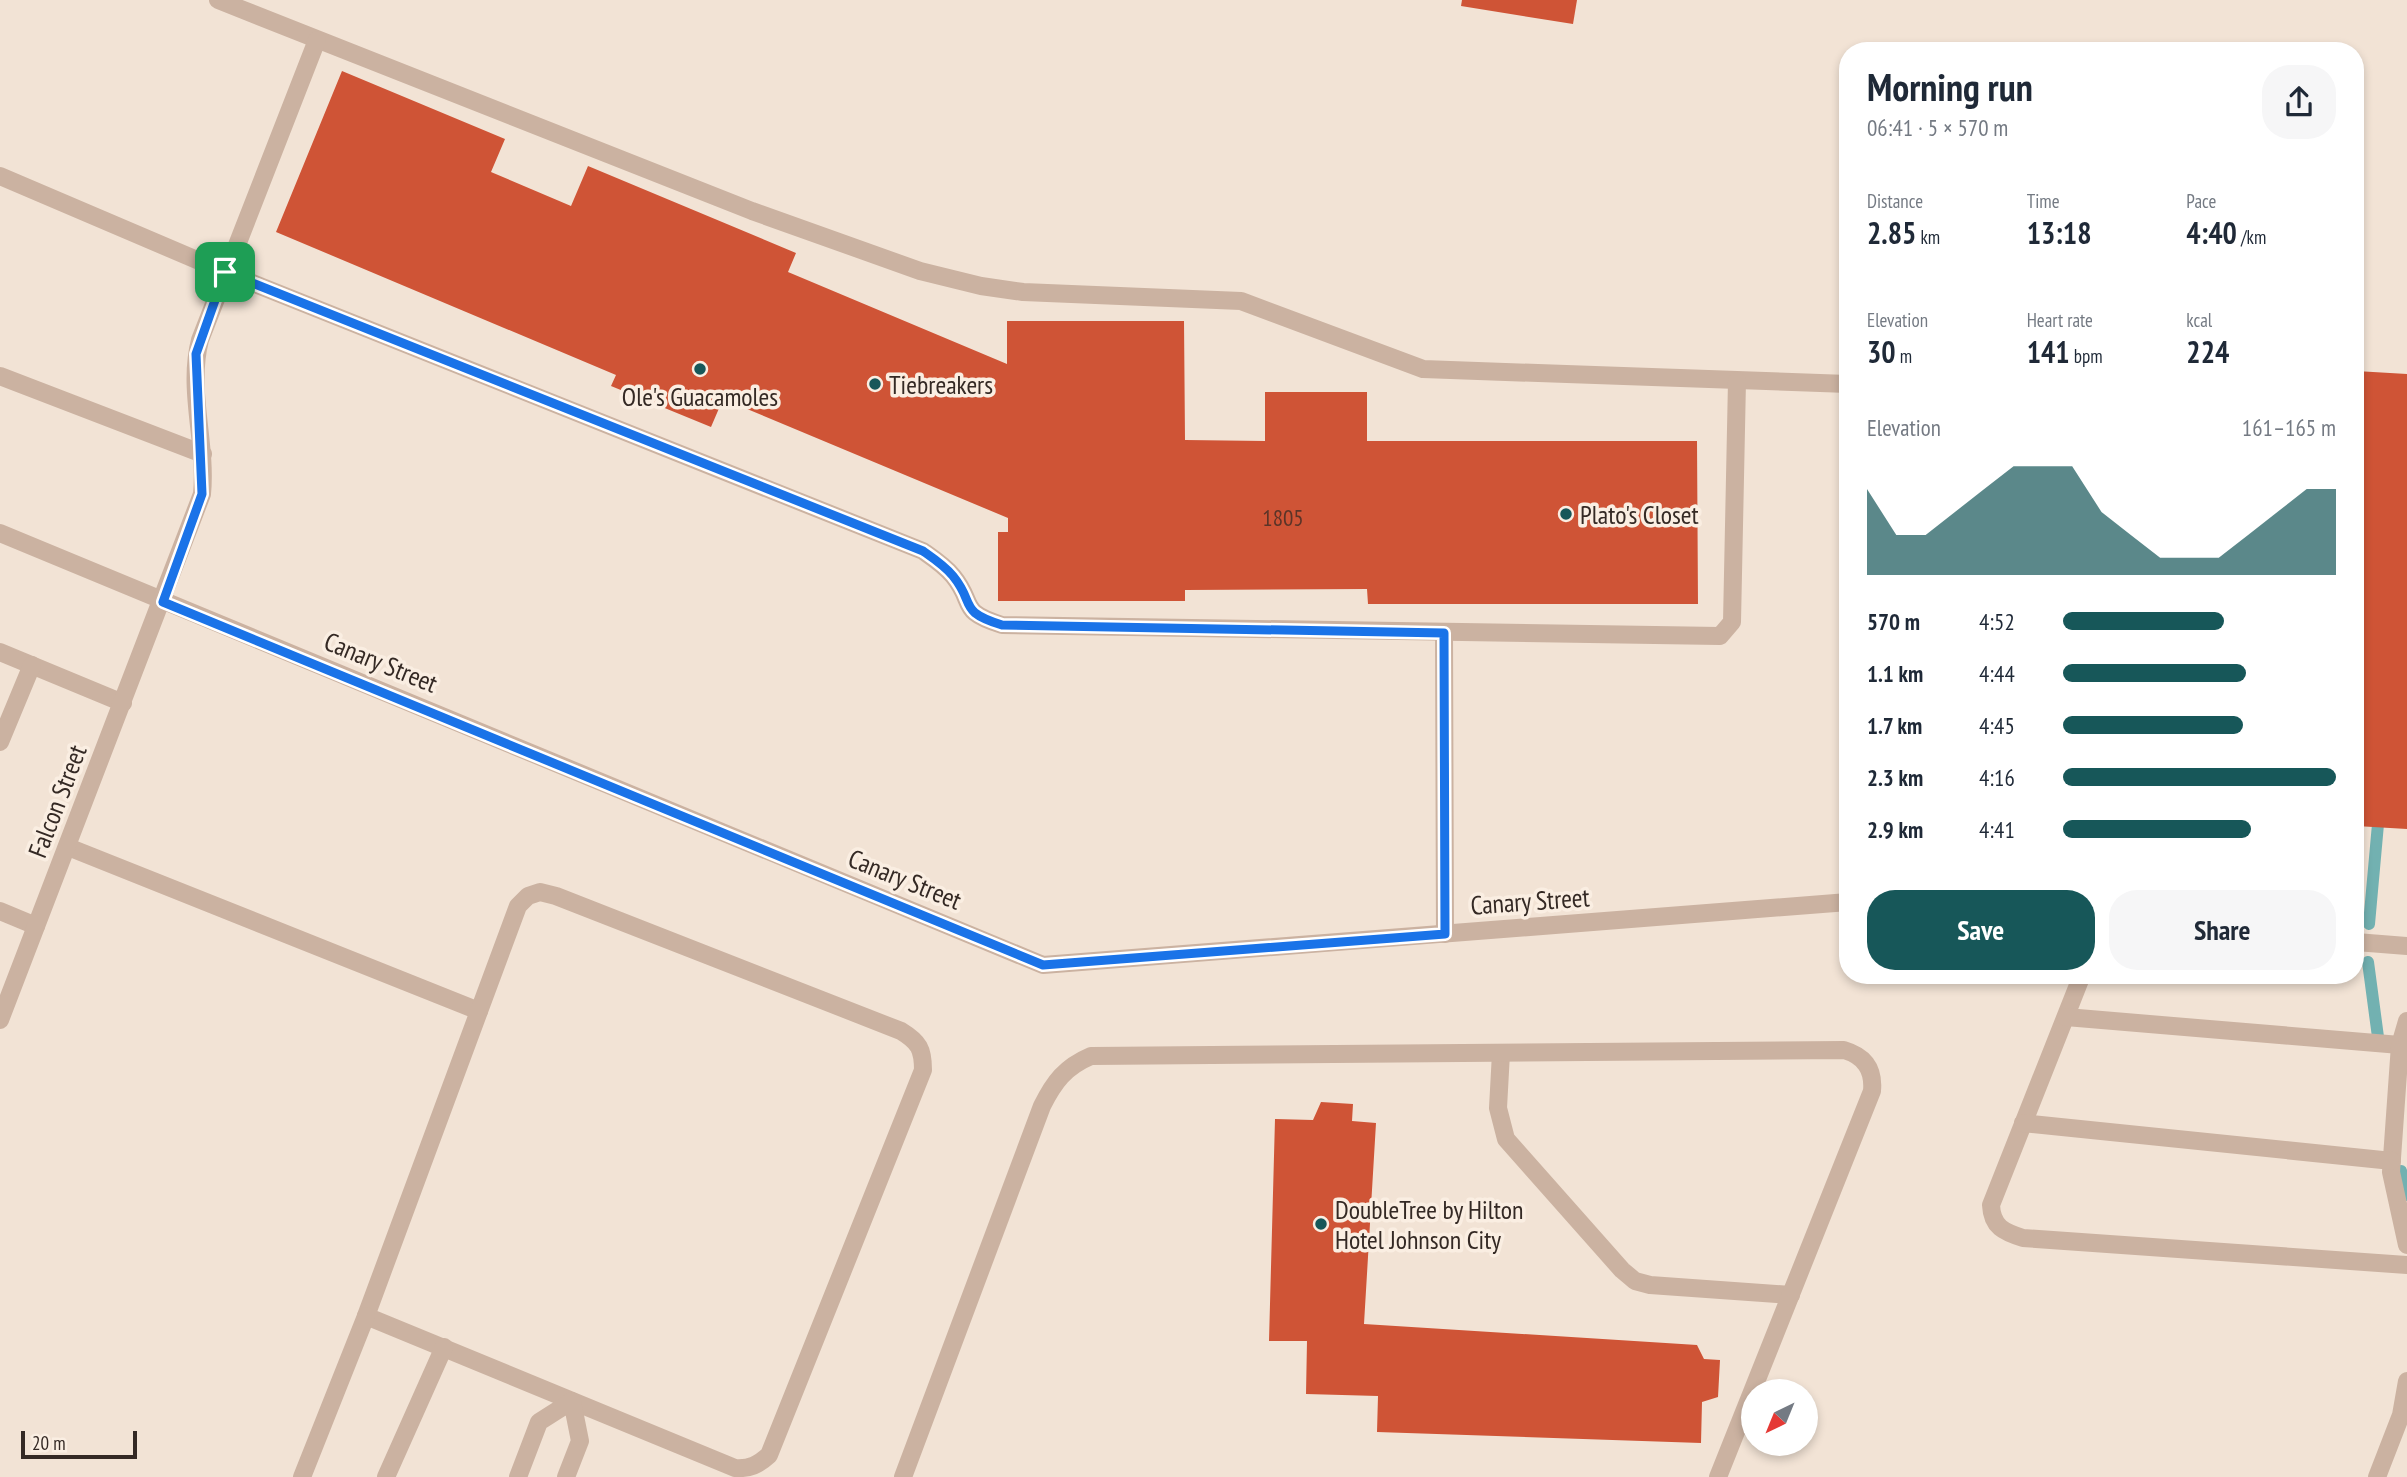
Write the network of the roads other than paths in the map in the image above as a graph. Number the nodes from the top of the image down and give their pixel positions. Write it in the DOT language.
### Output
graph roads {
  1 [pos="218,0"];
  2 [pos="317,40"];
  3 [pos="0,176"];
  4 [pos="225,272"];
  5 [pos="0,376"];
  6 [pos="1737,381"];
  7 [pos="1839,384"];
  8 [pos="203,454"];
  9 [pos="0,533"];
  10 [pos="163,602"];
  11 [pos="1444,633"];
  12 [pos="0,652"];
  13 [pos="32,665"];
  14 [pos="124,703"];
  15 [pos="0,742"];
  16 [pos="68,847"];
  17 [pos="1839,903"];
  18 [pos="0,911"];
  19 [pos="36,926"];
  20 [pos="1445,934"];
  21 [pos="2364,943"];
  22 [pos="2407,946"];
  23 [pos="2079,984"];
  24 [pos="479,1011"];
  25 [pos="2066,1017"];
  26 [pos="0,1020"];
  27 [pos="2407,1021"];
  28 [pos="2400,1045"];
  29 [pos="1501,1053"];
  30 [pos="2024,1123"];
  31 [pos="2392,1161"];
  32 [pos="2407,1245"];
  33 [pos="2407,1265"];
  34 [pos="1791,1295"];
  35 [pos="366,1316"];
  36 [pos="443,1346"];
  37 [pos="2407,1381"];
  38 [pos="572,1401"];
  39 [pos="302,1477"];
  40 [pos="386,1477"];
  41 [pos="518,1477"];
  42 [pos="566,1477"];
  43 [pos="903,1477"];
  44 [pos="1718,1477"];
  45 [pos="2377,1477"];
  1 -- 2 [label="street"];
  2 -- 4 [label="street, Falcon Street"];
  2 -- 6 [label="street"];
  3 -- 4 [label="street"];
  4 -- 8 [label="street, Falcon Street"];
  4 -- 11 [label="street"];
  5 -- 8 [label="street"];
  6 -- 7 [label="street"];
  6 -- 11 [label="street"];
  8 -- 10 [label="street, Falcon Street"];
  9 -- 10 [label="street, Canary Street"];
  10 -- 14 [label="street, Falcon Street"];
  10 -- 20 [label="street, Canary Street"];
  11 -- 20 [label="street"];
  12 -- 13 [label="street"];
  13 -- 14 [label="street"];
  13 -- 15 [label="street"];
  14 -- 16 [label="street, Falcon Street"];
  16 -- 19 [label="street, Falcon Street"];
  16 -- 24 [label="street"];
  17 -- 20 [label="street, Canary Street"];
  18 -- 19 [label="street"];
  19 -- 26 [label="street, Falcon Street"];
  21 -- 22 [label="street"];
  23 -- 25 [label="street"];
  24 -- 35 [label="street"];
  24 -- 38 [label="street"];
  25 -- 28 [label="street"];
  25 -- 30 [label="street"];
  27 -- 28 [label="street"];
  28 -- 31 [label="street"];
  29 -- 34 [label="street"];
  29 -- 34 [label="street"];
  29 -- 43 [label="street"];
  30 -- 31 [label="street"];
  30 -- 33 [label="street"];
  31 -- 32 [label="street"];
  34 -- 44 [label="street"];
  35 -- 36 [label="street"];
  35 -- 39 [label="street"];
  36 -- 38 [label="street"];
  36 -- 40 [label="street"];
  37 -- 45 [label="street"];
  38 -- 41 [label="street"];
  38 -- 42 [label="street"];
}
